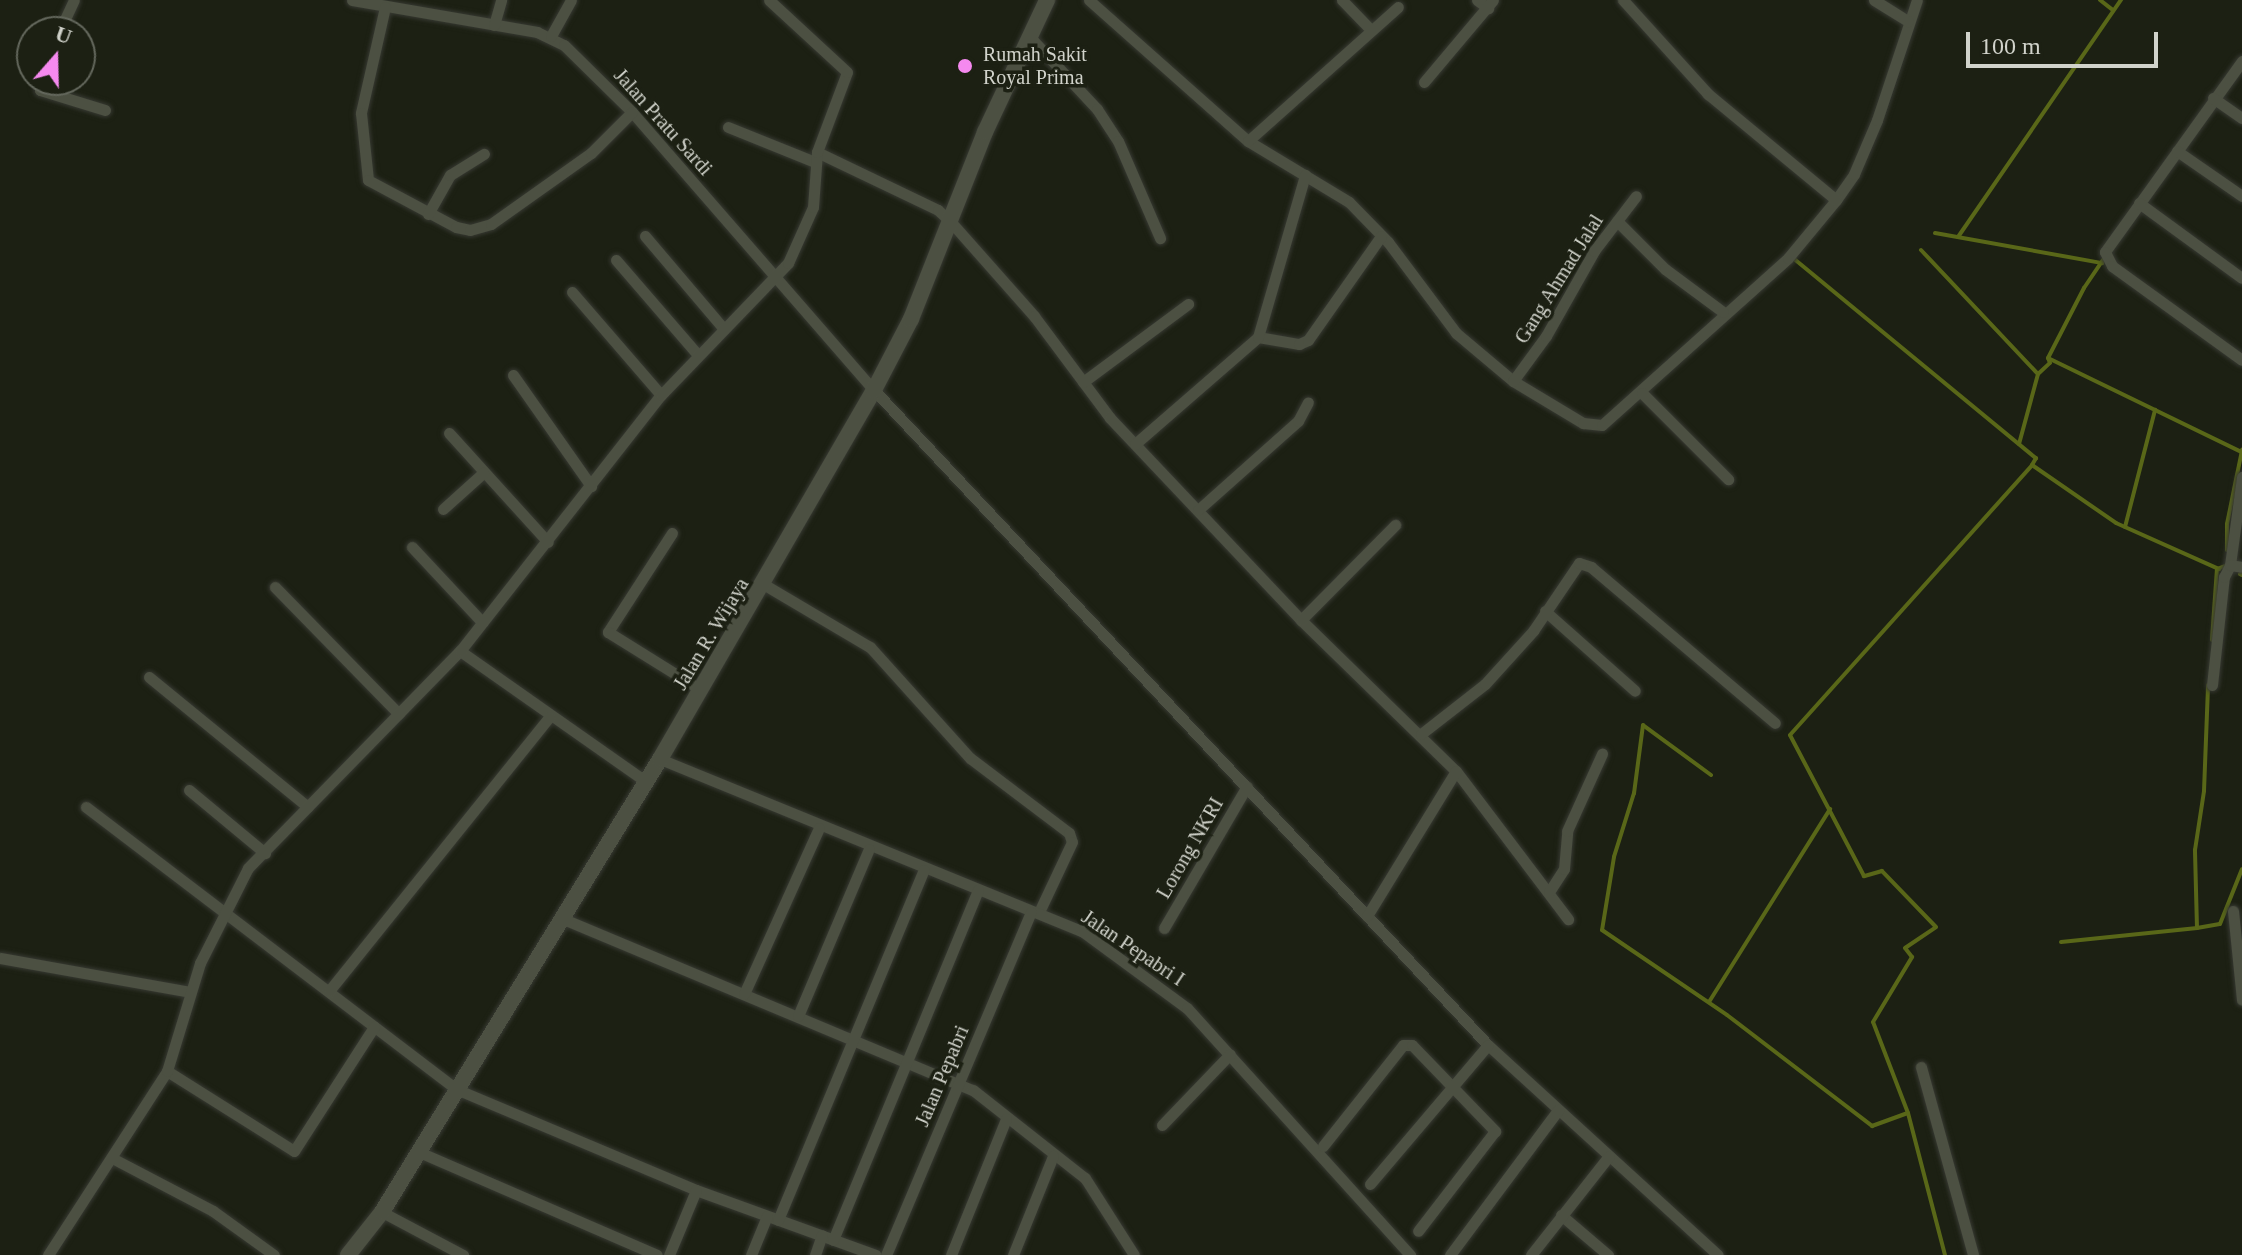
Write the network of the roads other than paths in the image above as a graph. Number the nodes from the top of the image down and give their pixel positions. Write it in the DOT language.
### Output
graph roads {
  1 [pos="352,0"];
  2 [pos="501,0"];
  3 [pos="571,0"];
  4 [pos="769,0"];
  5 [pos="1047,0"];
  6 [pos="1089,0"];
  7 [pos="1342,0"];
  8 [pos="1477,0"];
  9 [pos="1623,0"];
  10 [pos="1874,0"];
  11 [pos="1917,0"];
  12 [pos="1491,4"];
  13 [pos="385,7"];
  14 [pos="1398,7"];
  15 [pos="1908,21"];
  16 [pos="494,25"];
  17 [pos="1370,29"];
  18 [pos="551,36"];
  19 [pos="1029,36"];
  20 [pos="2242,61"];
  21 [pos="1424,82"];
  22 [pos="60,96"];
  23 [pos="2213,98"];
  24 [pos="105,110"];
  25 [pos="632,112"];
  26 [pos="2242,118"];
  27 [pos="728,127"];
  28 [pos="1248,141"];
  29 [pos="2177,151"];
  30 [pos="484,154"];
  31 [pos="816,157"];
  32 [pos="1305,175"];
  33 [pos="1636,196"];
  34 [pos="2242,196"];
  35 [pos="1836,200"];
  36 [pos="2139,203"];
  37 [pos="428,214"];
  38 [pos="950,221"];
  39 [pos="1617,221"];
  40 [pos="645,236"];
  41 [pos="1381,236"];
  42 [pos="1160,238"];
  43 [pos="616,260"];
  44 [pos="778,276"];
  45 [pos="2242,278"];
  46 [pos="572,292"];
  47 [pos="1188,304"];
  48 [pos="1723,312"];
  49 [pos="724,329"];
  50 [pos="1258,337"];
  51 [pos="698,355"];
  52 [pos="2242,360"];
  53 [pos="513,375"];
  54 [pos="1513,381"];
  55 [pos="1083,382"];
  56 [pos="874,390"];
  57 [pos="1642,393"];
  58 [pos="661,395"];
  59 [pos="1308,402"];
  60 [pos="449,433"];
  61 [pos="1135,444"];
  62 [pos="483,473"];
  63 [pos="2242,477"];
  64 [pos="1728,479"];
  65 [pos="591,486"];
  66 [pos="443,509"];
  67 [pos="1198,510"];
  68 [pos="1395,525"];
  69 [pos="672,533"];
  70 [pos="548,542"];
  71 [pos="412,547"];
  72 [pos="2236,566"];
  73 [pos="765,585"];
  74 [pos="275,587"];
  75 [pos="1545,611"];
  76 [pos="1301,620"];
  77 [pos="482,622"];
  78 [pos="460,651"];
  79 [pos="149,677"];
  80 [pos="2212,685"];
  81 [pos="701,690"];
  82 [pos="1635,691"];
  83 [pos="399,714"];
  84 [pos="549,717"];
  85 [pos="1775,723"];
  86 [pos="1421,734"];
  87 [pos="1602,754"];
  88 [pos="660,759"];
  89 [pos="1456,771"];
  90 [pos="645,781"];
  91 [pos="1247,786"];
  92 [pos="189,790"];
  93 [pos="86,807"];
  94 [pos="308,807"];
  95 [pos="819,828"];
  96 [pos="869,849"];
  97 [pos="265,853"];
  98 [pos="924,870"];
  99 [pos="978,890"];
  100 [pos="1549,892"];
  101 [pos="226,910"];
  102 [pos="2233,911"];
  103 [pos="1035,912"];
  104 [pos="1367,916"];
  105 [pos="561,918"];
  106 [pos="1568,919"];
  107 [pos="1164,928"];
  108 [pos="0,958"];
  109 [pos="329,991"];
  110 [pos="190,992"];
  111 [pos="744,994"];
  112 [pos="2242,1000"];
  113 [pos="798,1016"];
  114 [pos="374,1027"];
  115 [pos="851,1039"];
  116 [pos="1488,1045"];
  117 [pos="1230,1054"];
  118 [pos="907,1063"];
  119 [pos="1921,1067"];
  120 [pos="167,1071"];
  121 [pos="959,1082"];
  122 [pos="1451,1083"];
  123 [pos="456,1089"];
  124 [pos="1558,1110"];
  125 [pos="1006,1119"];
  126 [pos="1162,1125"];
  127 [pos="1323,1146"];
  128 [pos="419,1152"];
  129 [pos="1053,1156"];
  130 [pos="1609,1156"];
  131 [pos="112,1158"];
  132 [pos="1370,1184"];
  133 [pos="696,1190"];
  134 [pos="382,1212"];
  135 [pos="1561,1215"];
  136 [pos="772,1218"];
  137 [pos="1418,1231"];
  138 [pos="828,1238"];
  139 [pos="871,1254"];
  140 [pos="48,1255"];
  141 [pos="274,1255"];
  142 [pos="348,1255"];
  143 [pos="463,1255"];
  144 [pos="657,1255"];
  145 [pos="669,1255"];
  146 [pos="751,1255"];
  147 [pos="815,1255"];
  148 [pos="886,1255"];
  149 [pos="951,1255"];
  150 [pos="1013,1255"];
  151 [pos="1134,1255"];
  152 [pos="1410,1255"];
  153 [pos="1450,1255"];
  154 [pos="1531,1255"];
  155 [pos="1608,1255"];
  156 [pos="1718,1255"];
  157 [pos="1973,1255"];
  1 -- 13 [label="street"];
  2 -- 16 [label="street"];
  3 -- 18 [label="street"];
  4 -- 31 [label="street"];
  5 -- 19 [label="street, Jalan R. Wijaya"];
  6 -- 28 [label="street"];
  7 -- 17 [label="street"];
  8 -- 12 [label="street"];
  9 -- 35 [label="street"];
  10 -- 15 [label="street"];
  11 -- 15 [label="street"];
  12 -- 21 [label="street"];
  13 -- 16 [label="street"];
  13 -- 37 [label="street"];
  14 -- 17 [label="street"];
  15 -- 35 [label="street"];
  16 -- 18 [label="street"];
  17 -- 28 [label="street"];
  18 -- 25 [label="street, Jalan Pratu Sardi"];
  19 -- 38 [label="street, Jalan R. Wijaya"];
  19 -- 42 [label="street"];
  20 -- 23 [label="street"];
  22 -- 24 [label="street"];
  23 -- 26 [label="street"];
  23 -- 29 [label="street"];
  25 -- 37 [label="street"];
  25 -- 44 [label="street, Jalan Pratu Sardi"];
  27 -- 31 [label="street"];
  28 -- 32 [label="street"];
  29 -- 34 [label="street"];
  29 -- 36 [label="street"];
  30 -- 37 [label="street"];
  31 -- 38 [label="street"];
  31 -- 44 [label="street"];
  32 -- 41 [label="street"];
  32 -- 50 [label="street"];
  33 -- 39 [label="street, Gang Ahmad Jalal"];
  35 -- 48 [label="street"];
  36 -- 45 [label="street"];
  36 -- 52 [label="street"];
  38 -- 55 [label="street"];
  38 -- 56 [label="street, Jalan R. Wijaya"];
  39 -- 48 [label="street"];
  39 -- 54 [label="street, Gang Ahmad Jalal"];
  40 -- 49 [label="street"];
  41 -- 50 [label="street"];
  41 -- 54 [label="street"];
  43 -- 51 [label="street"];
  44 -- 49 [label="street"];
  44 -- 56 [label="street, Jalan Pratu Sardi"];
  46 -- 58 [label="street"];
  47 -- 55 [label="street"];
  48 -- 57 [label="street"];
  49 -- 51 [label="street"];
  50 -- 61 [label="street"];
  51 -- 58 [label="street"];
  53 -- 65 [label="street"];
  54 -- 57 [label="street"];
  55 -- 61 [label="street"];
  56 -- 73 [label="street, Jalan R. Wijaya"];
  56 -- 91 [label="street, Jalan Pratu Sardi"];
  57 -- 64 [label="street"];
  58 -- 65 [label="street"];
  59 -- 67 [label="street"];
  60 -- 62 [label="street"];
  61 -- 67 [label="street"];
  62 -- 66 [label="street"];
  62 -- 70 [label="street"];
  63 -- 72 [label="street"];
  65 -- 70 [label="street"];
  67 -- 76 [label="street"];
  68 -- 76 [label="street"];
  69 -- 81 [label="street"];
  70 -- 77 [label="street"];
  71 -- 77 [label="street"];
  72 -- 80 [label="street"];
  73 -- 81 [label="street, Jalan R. Wijaya"];
  73 -- 103 [label="street, Jalan Pepabri"];
  74 -- 83 [label="street"];
  75 -- 82 [label="street"];
  75 -- 85 [label="street"];
  75 -- 86 [label="street"];
  76 -- 86 [label="street"];
  77 -- 78 [label="street"];
  78 -- 83 [label="street"];
  78 -- 84 [label="street"];
  79 -- 94 [label="street"];
  81 -- 88 [label="street, Jalan R. Wijaya"];
  83 -- 94 [label="street"];
  84 -- 90 [label="street"];
  84 -- 109 [label="street"];
  86 -- 89 [label="street"];
  87 -- 100 [label="street"];
  88 -- 90 [label="street, Jalan R. Wijaya"];
  88 -- 95 [label="street, Jalan Pepabri I"];
  89 -- 100 [label="street"];
  89 -- 104 [label="street"];
  90 -- 105 [label="street, Jalan R. Wijaya"];
  91 -- 104 [label="street, Jalan Pratu Sardi"];
  91 -- 107 [label="street, Lorong NKRI"];
  92 -- 97 [label="street"];
  93 -- 101 [label="street"];
  94 -- 97 [label="street"];
  95 -- 96 [label="street, Jalan Pepabri I"];
  95 -- 111 [label="street"];
  96 -- 98 [label="street, Jalan Pepabri I"];
  96 -- 113 [label="street"];
  97 -- 101 [label="street"];
  98 -- 99 [label="street, Jalan Pepabri I"];
  98 -- 115 [label="street"];
  99 -- 103 [label="street, Jalan Pepabri I"];
  99 -- 118 [label="street"];
  100 -- 106 [label="street"];
  101 -- 109 [label="street"];
  101 -- 110 [label="street"];
  102 -- 112 [label="street"];
  103 -- 117 [label="street, Jalan Pepabri I"];
  103 -- 121 [label="street, Jalan Pepabri"];
  104 -- 116 [label="street, Jalan Pratu Sardi"];
  105 -- 111 [label="street"];
  105 -- 123 [label="street, Jalan R. Wijaya"];
  108 -- 110 [label="street"];
  109 -- 114 [label="street"];
  110 -- 120 [label="street"];
  111 -- 113 [label="street"];
  113 -- 115 [label="street"];
  114 -- 120 [label="street"];
  114 -- 123 [label="street"];
  115 -- 118 [label="street"];
  115 -- 136 [label="street"];
  116 -- 122 [label="street"];
  116 -- 124 [label="street, Jalan Pratu Sardi"];
  117 -- 126 [label="street"];
  117 -- 152 [label="street, Jalan Pepabri I"];
  118 -- 121 [label="street"];
  118 -- 138 [label="street"];
  119 -- 157 [label="street"];
  120 -- 131 [label="street"];
  121 -- 125 [label="street"];
  121 -- 148 [label="street, Jalan Pepabri"];
  122 -- 127 [label="street"];
  122 -- 132 [label="street"];
  122 -- 137 [label="street"];
  123 -- 128 [label="street, Jalan R. Wijaya"];
  123 -- 133 [label="street"];
  124 -- 130 [label="street, Jalan Pratu Sardi"];
  124 -- 153 [label="street"];
  125 -- 129 [label="street"];
  125 -- 149 [label="street"];
  128 -- 134 [label="street, Jalan R. Wijaya"];
  128 -- 144 [label="street"];
  129 -- 150 [label="street"];
  129 -- 151 [label="street"];
  130 -- 135 [label="street"];
  130 -- 156 [label="street, Jalan Pratu Sardi"];
  131 -- 140 [label="street"];
  131 -- 141 [label="street"];
  133 -- 136 [label="street"];
  133 -- 145 [label="street"];
  134 -- 142 [label="street, Jalan R. Wijaya"];
  134 -- 143 [label="street"];
  135 -- 154 [label="street"];
  135 -- 155 [label="street"];
  136 -- 138 [label="street"];
  136 -- 146 [label="street"];
  138 -- 139 [label="street"];
  138 -- 147 [label="street"];
}
